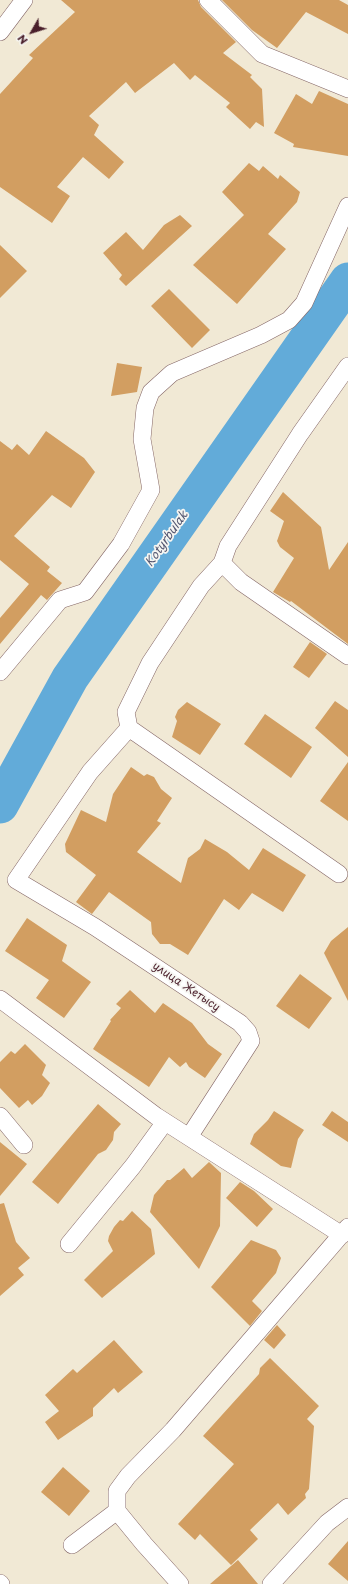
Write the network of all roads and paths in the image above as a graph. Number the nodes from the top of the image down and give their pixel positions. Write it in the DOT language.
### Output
graph roads {
  1 [pos="24,0"];
  2 [pos="208,0"];
  3 [pos="0,32"];
  4 [pos="348,89"];
  5 [pos="348,206"];
  6 [pos="348,366"];
  7 [pos="222,563"];
  8 [pos="348,656"];
  9 [pos="0,672"];
  10 [pos="129,728"];
  11 [pos="339,874"];
  12 [pos="0,999"];
  13 [pos="0,1116"];
  14 [pos="165,1122"];
  15 [pos="189,1137"];
  16 [pos="24,1145"];
  17 [pos="345,1231"];
  18 [pos="69,1244"];
  19 [pos="348,1507"];
  20 [pos="117,1511"];
  21 [pos="72,1545"];
  22 [pos="180,1584"];
  23 [pos="271,1584"];
  1 -- 3 [label="street"];
  2 -- 4 [label="street"];
  5 -- 9 [label="street"];
  6 -- 7 [label="street"];
  7 -- 8 [label="street"];
  7 -- 10 [label="street"];
  10 -- 11 [label="street"];
  10 -- 15 [label="street, улица Жетысу"];
  12 -- 14 [label="street"];
  13 -- 16 [label="street"];
  14 -- 15 [label="street"];
  14 -- 18 [label="street"];
  15 -- 17 [label="street"];
  17 -- 20 [label="street"];
  19 -- 23 [label="street"];
  20 -- 21 [label="street"];
  20 -- 22 [label="street"];
}
